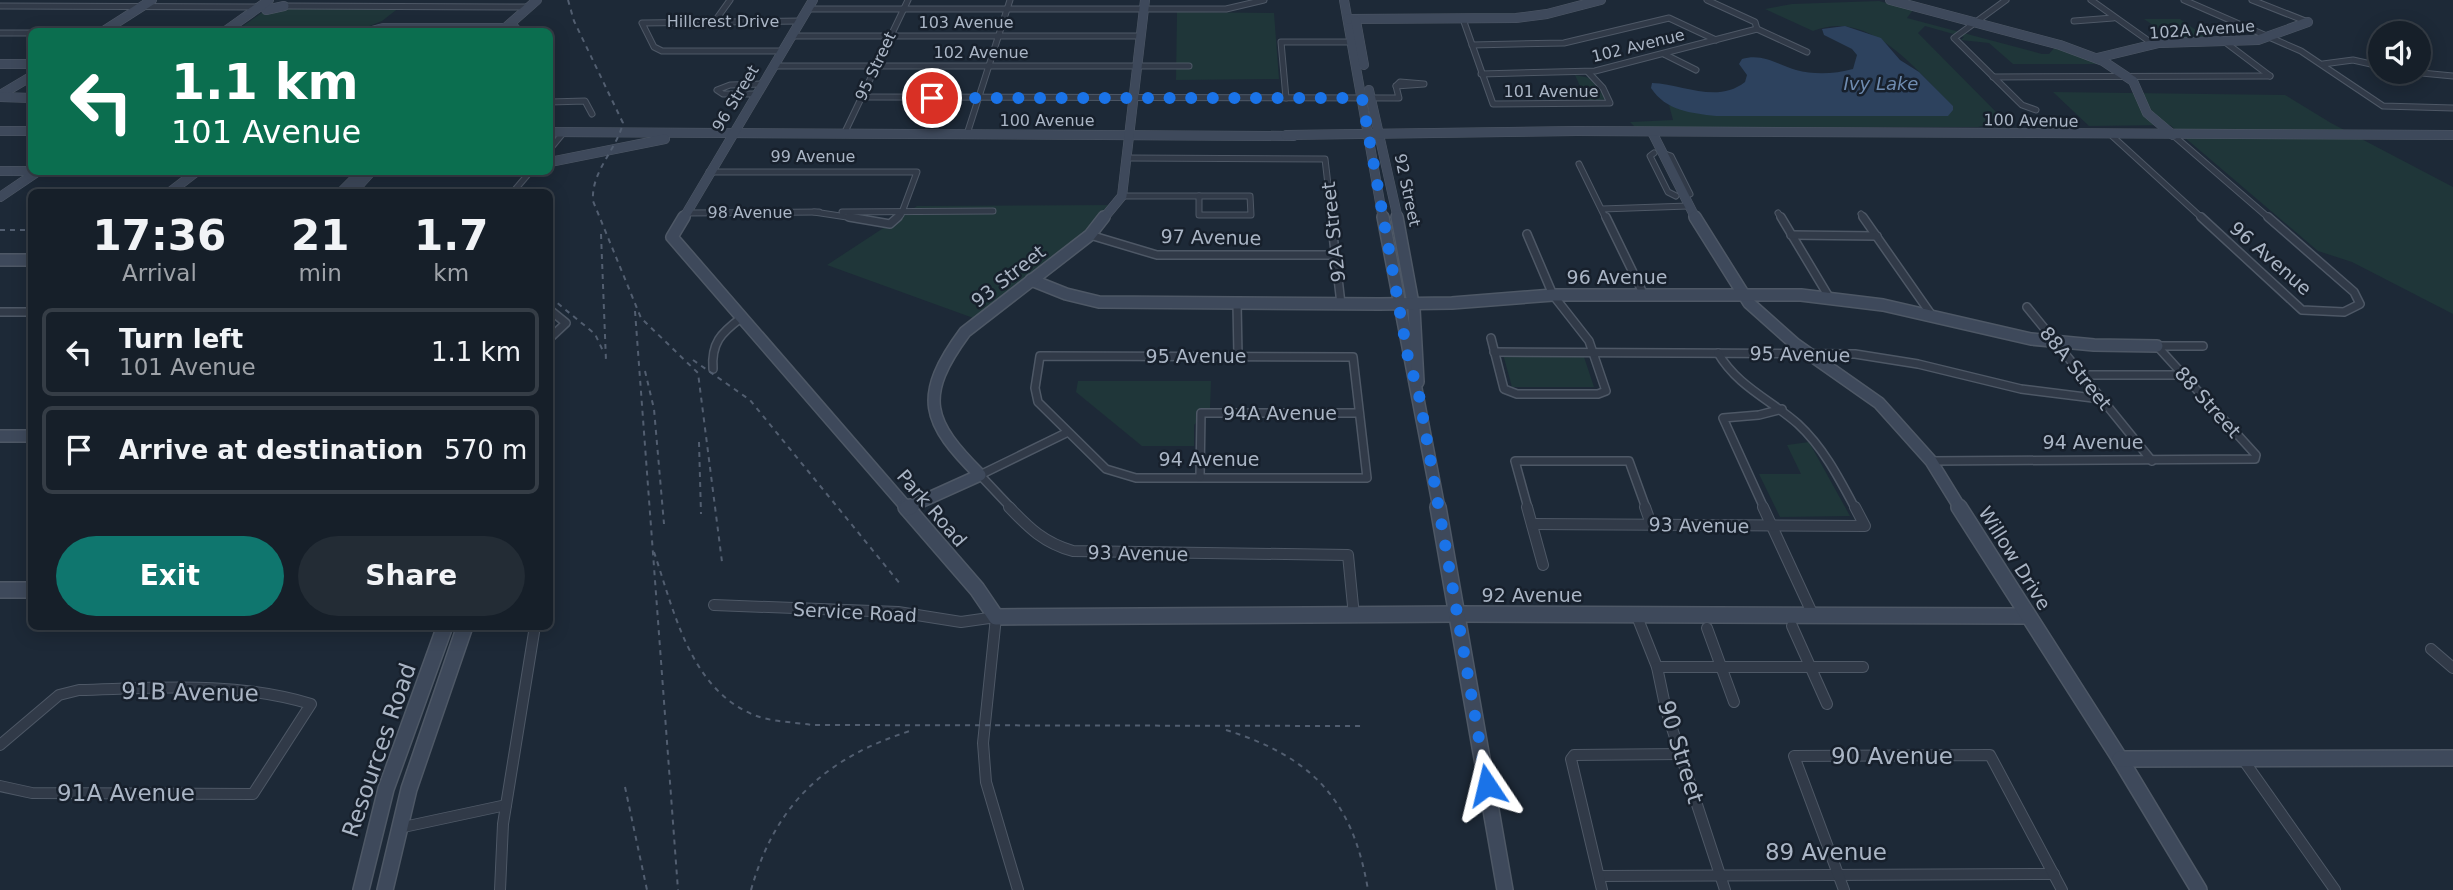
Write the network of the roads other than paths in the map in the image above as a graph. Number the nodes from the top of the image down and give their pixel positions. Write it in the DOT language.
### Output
graph roads {
  1 [pos="152,0"];
  2 [pos="537,0"];
  3 [pos="730,0"];
  4 [pos="813,0"];
  5 [pos="908,0"];
  6 [pos="1010,0"];
  7 [pos="1208,0"];
  8 [pos="1264,0"];
  9 [pos="1345,0"];
  10 [pos="1352,0"];
  11 [pos="1707,0"];
  12 [pos="1890,0"];
  13 [pos="2006,0"];
  14 [pos="2091,0"];
  15 [pos="2184,0"];
  16 [pos="2252,0"];
  17 [pos="1596,1"];
  18 [pos="276,2"];
  19 [pos="1144,4"];
  20 [pos="0,6"];
  21 [pos="141,7"];
  22 [pos="530,7"];
  23 [pos="262,8"];
  24 [pos="807,9"];
  25 [pos="904,9"];
  26 [pos="1208,9"];
  27 [pos="1007,10"];
  28 [pos="2113,18"];
  29 [pos="1352,19"];
  30 [pos="1463,19"];
  31 [pos="715,21"];
  32 [pos="796,21"];
  33 [pos="2074,21"];
  34 [pos="2308,22"];
  35 [pos="1976,23"];
  36 [pos="108,28"];
  37 [pos="230,28"];
  38 [pos="240,28"];
  39 [pos="510,28"];
  40 [pos="1757,29"];
  41 [pos="0,33"];
  42 [pos="28,33"];
  43 [pos="791,36"];
  44 [pos="889,36"];
  45 [pos="999,36"];
  46 [pos="1141,36"];
  47 [pos="2270,37"];
  48 [pos="1716,40"];
  49 [pos="1351,42"];
  50 [pos="2225,42"];
  51 [pos="2153,44"];
  52 [pos="1472,45"];
  53 [pos="782,51"];
  54 [pos="1807,52"];
  55 [pos="1664,54"];
  56 [pos="2097,58"];
  57 [pos="28,64"];
  58 [pos="2368,64"];
  59 [pos="0,65"];
  60 [pos="875,65"];
  61 [pos="2323,65"];
  62 [pos="773,66"];
  63 [pos="991,66"];
  64 [pos="1138,66"];
  65 [pos="1189,66"];
  66 [pos="1696,70"];
  67 [pos="1588,72"];
  68 [pos="1481,74"];
  69 [pos="2431,74"];
  70 [pos="2453,76"];
  71 [pos="1993,77"];
  72 [pos="2129,77"];
  73 [pos="28,78"];
  74 [pos="762,84"];
  75 [pos="1396,86"];
  76 [pos="756,94"];
  77 [pos="0,96"];
  78 [pos="860,97"];
  79 [pos="28,98"];
  80 [pos="980,98"];
  81 [pos="1134,98"];
  82 [pos="1286,98"];
  83 [pos="1366,98"];
  84 [pos="553,102"];
  85 [pos="2453,108"];
  86 [pos="2036,110"];
  87 [pos="592,114"];
  88 [pos="0,131"];
  89 [pos="28,131"];
  90 [pos="553,132"];
  91 [pos="564,132"];
  92 [pos="1609,132"];
  93 [pos="1648,132"];
  94 [pos="731,134"];
  95 [pos="844,134"];
  96 [pos="967,134"];
  97 [pos="1129,134"];
  98 [pos="2110,134"];
  99 [pos="1286,135"];
  100 [pos="2173,135"];
  101 [pos="2453,135"];
  102 [pos="1373,137"];
  103 [pos="1413,138"];
  104 [pos="553,145"];
  105 [pos="1382,154"];
  106 [pos="1127,159"];
  107 [pos="553,161"];
  108 [pos="1579,164"];
  109 [pos="0,172"];
  110 [pos="709,172"];
  111 [pos="27,173"];
  112 [pos="192,175"];
  113 [pos="358,175"];
  114 [pos="368,175"];
  115 [pos="527,175"];
  116 [pos="174,189"];
  117 [pos="344,189"];
  118 [pos="356,189"];
  119 [pos="516,189"];
  120 [pos="0,190"];
  121 [pos="1122,196"];
  122 [pos="1199,196"];
  123 [pos="0,197"];
  124 [pos="1683,200"];
  125 [pos="1602,208"];
  126 [pos="993,211"];
  127 [pos="685,212"];
  128 [pos="814,212"];
  129 [pos="903,212"];
  130 [pos="1778,213"];
  131 [pos="1861,214"];
  132 [pos="1527,234"];
  133 [pos="1090,235"];
  134 [pos="1791,235"];
  135 [pos="1877,236"];
  136 [pos="1335,256"];
  137 [pos="0,260"];
  138 [pos="28,260"];
  139 [pos="1031,280"];
  140 [pos="1643,293"];
  141 [pos="1553,295"];
  142 [pos="1743,295"];
  143 [pos="1829,297"];
  144 [pos="1237,303"];
  145 [pos="1341,304"];
  146 [pos="1406,304"];
  147 [pos="2027,307"];
  148 [pos="0,312"];
  149 [pos="28,312"];
  150 [pos="553,312"];
  151 [pos="1934,317"];
  152 [pos="741,318"];
  153 [pos="553,335"];
  154 [pos="1491,338"];
  155 [pos="2056,342"];
  156 [pos="2157,346"];
  157 [pos="2203,346"];
  158 [pos="1494,352"];
  159 [pos="1594,352"];
  160 [pos="1718,353"];
  161 [pos="1808,353"];
  162 [pos="1040,356"];
  163 [pos="1238,356"];
  164 [pos="713,369"];
  165 [pos="2083,375"];
  166 [pos="2184,375"];
  167 [pos="2101,399"];
  168 [pos="1782,410"];
  169 [pos="1359,413"];
  170 [pos="1066,433"];
  171 [pos="0,436"];
  172 [pos="28,436"];
  173 [pos="2255,459"];
  174 [pos="1931,461"];
  175 [pos="2152,461"];
  176 [pos="981,475"];
  177 [pos="1200,478"];
  178 [pos="907,508"];
  179 [pos="1532,524"];
  180 [pos="1651,524"];
  181 [pos="1773,525"];
  182 [pos="1054,546"];
  183 [pos="1543,565"];
  184 [pos="0,590"];
  185 [pos="28,590"];
  186 [pos="713,605"];
  187 [pos="1457,614"];
  188 [pos="1636,614"];
  189 [pos="1813,615"];
  190 [pos="1354,616"];
  191 [pos="2026,616"];
  192 [pos="996,617"];
  193 [pos="1792,626"];
  194 [pos="1707,628"];
  195 [pos="444,630"];
  196 [pos="464,630"];
  197 [pos="534,630"];
  198 [pos="2431,649"];
  199 [pos="1657,667"];
  200 [pos="1721,667"];
  201 [pos="1810,667"];
  202 [pos="1863,667"];
  203 [pos="2453,668"];
  204 [pos="1734,702"];
  205 [pos="1827,704"];
  206 [pos="0,745"];
  207 [pos="1680,754"];
  208 [pos="2242,758"];
  209 [pos="2453,758"];
  210 [pos="2120,759"];
  211 [pos="0,786"];
  212 [pos="253,794"];
  213 [pos="506,806"];
  214 [pos="398,829"];
  215 [pos="1839,874"];
  216 [pos="2054,874"];
  217 [pos="1721,875"];
  218 [pos="1599,876"];
  219 [pos="361,890"];
  220 [pos="385,890"];
  221 [pos="500,890"];
  222 [pos="1018,890"];
  223 [pos="1505,890"];
  224 [pos="1602,890"];
  225 [pos="1725,890"];
  226 [pos="1844,890"];
  227 [pos="2062,890"];
  228 [pos="2199,890"];
  229 [pos="2335,890"];
  1 -- 21 [label="street"];
  2 -- 22 [label="street"];
  3 -- 31 [label="street"];
  4 -- 24 [label="street, 96 Street"];
  5 -- 25 [label="street, 95 Street"];
  6 -- 27 [label="street"];
  7 -- 26 [label="street"];
  8 -- 26 [label="street"];
  9 -- 29 [label="main road, 92 Street"];
  10 -- 29 [label="street, 92 Street"];
  11 -- 40 [label="street"];
  12 -- 35 [label="main road"];
  13 -- 35 [label="street"];
  14 -- 28 [label="street"];
  15 -- 47 [label="street"];
  16 -- 34 [label="street"];
  17 -- 30 [label="street"];
  18 -- 22 [label="street"];
  18 -- 23 [label="street"];
  19 -- 26 [label="street"];
  19 -- 27 [label="street"];
  19 -- 46 [label="street"];
  20 -- 21 [label="street"];
  21 -- 23 [label="street"];
  21 -- 36 [label="street"];
  22 -- 39 [label="street"];
  23 -- 37 [label="street"];
  23 -- 38 [label="street"];
  24 -- 25 [label="street"];
  24 -- 32 [label="street, 96 Street"];
  25 -- 27 [label="street"];
  25 -- 44 [label="street, 95 Street"];
  27 -- 45 [label="street"];
  28 -- 33 [label="street"];
  28 -- 51 [label="street"];
  29 -- 30 [label="street"];
  29 -- 49 [label="street, 92 Street"];
  29 -- 83 [label="street, 92 Street"];
  30 -- 52 [label="street"];
  31 -- 32 [label="street, Hillcrest Drive"];
  31 -- 53 [label="street, Hillcrest Drive"];
  32 -- 43 [label="street, 96 Street"];
  34 -- 47 [label="street, 102A Avenue"];
  35 -- 56 [label="street"];
  35 -- 71 [label="street"];
  40 -- 48 [label="street, 102 Avenue"];
  40 -- 54 [label="street"];
  41 -- 42 [label="street"];
  43 -- 44 [label="street, 103 Avenue"];
  43 -- 53 [label="street, 96 Street"];
  44 -- 45 [label="street, 103 Avenue"];
  44 -- 60 [label="street, 95 Street"];
  45 -- 46 [label="street, 103 Avenue"];
  45 -- 63 [label="street"];
  46 -- 64 [label="street"];
  47 -- 50 [label="street, 102A Avenue"];
  47 -- 61 [label="street"];
  48 -- 52 [label="street"];
  48 -- 55 [label="street, 102 Avenue"];
  49 -- 82 [label="street"];
  49 -- 83 [label="street, 92 Street"];
  50 -- 51 [label="street, 102A Avenue"];
  50 -- 72 [label="street"];
  51 -- 56 [label="street, 102A Avenue"];
  52 -- 68 [label="street"];
  53 -- 62 [label="street, 96 Street"];
  55 -- 66 [label="street"];
  55 -- 67 [label="street, 102 Avenue"];
  56 -- 72 [label="street"];
  57 -- 59 [label="street"];
  58 -- 61 [label="street"];
  60 -- 62 [label="street, 102 Avenue"];
  60 -- 63 [label="street, 102 Avenue"];
  60 -- 78 [label="street, 95 Street"];
  61 -- 85 [label="street"];
  62 -- 74 [label="street, 96 Street"];
  63 -- 64 [label="street, 102 Avenue"];
  63 -- 80 [label="street"];
  64 -- 65 [label="street, 102 Avenue"];
  64 -- 81 [label="street"];
  67 -- 68 [label="street, 102 Avenue"];
  67 -- 68 [label="street, 101 Avenue"];
  69 -- 70 [label="street"];
  71 -- 72 [label="street"];
  71 -- 86 [label="street"];
  72 -- 100 [label="street"];
  73 -- 77 [label="street"];
  74 -- 76 [label="street, 96 Street"];
  74 -- 76 [label="street"];
  75 -- 83 [label="street"];
  76 -- 94 [label="street, 96 Street"];
  77 -- 79 [label="street"];
  78 -- 80 [label="street"];
  78 -- 95 [label="street, 95 Street"];
  80 -- 81 [label="street"];
  80 -- 96 [label="street"];
  81 -- 82 [label="street"];
  81 -- 97 [label="street"];
  82 -- 83 [label="street"];
  83 -- 102 [label="street, 92 Street"];
  84 -- 87 [label="street"];
  88 -- 89 [label="street"];
  90 -- 91 [label="street, 100 Avenue"];
  91 -- 94 [label="street, 100 Avenue"];
  91 -- 104 [label="street"];
  92 -- 93 [label="main road, 100 Avenue"];
  92 -- 102 [label="street, 100 Avenue"];
  92 -- 103 [label="street, 100 Avenue"];
  93 -- 98 [label="main road, 100 Avenue"];
  93 -- 124 [label="street"];
  94 -- 95 [label="street, 100 Avenue"];
  94 -- 107 [label="street"];
  94 -- 110 [label="main road, 96 Street"];
  95 -- 96 [label="street, 100 Avenue"];
  96 -- 97 [label="street, 100 Avenue"];
  97 -- 99 [label="street, 100 Avenue"];
  97 -- 106 [label="street"];
  98 -- 100 [label="main road, 100 Avenue"];
  98 -- 100 [label="street, 96 Avenue"];
  99 -- 102 [label="street, 100 Avenue"];
  99 -- 102 [label="street, 100 Avenue"];
  100 -- 101 [label="main road, 100 Avenue"];
  102 -- 103 [label="street, 100 Avenue"];
  102 -- 105 [label="street, 92 Street"];
  102 -- 146 [label="main road, 92 Street"];
  103 -- 105 [label="main road"];
  105 -- 146 [label="street, 92 Street"];
  106 -- 121 [label="street"];
  106 -- 136 [label="street, 92A Street"];
  108 -- 125 [label="street"];
  109 -- 111 [label="street"];
  110 -- 127 [label="main road, 96 Street"];
  110 -- 129 [label="street, 99 Avenue"];
  111 -- 120 [label="street"];
  111 -- 123 [label="main road"];
  112 -- 116 [label="street"];
  113 -- 117 [label="street"];
  114 -- 118 [label="street"];
  115 -- 119 [label="street"];
  121 -- 122 [label="street"];
  121 -- 133 [label="street, 93 Street"];
  122 -- 122 [label="street"];
  124 -- 125 [label="street"];
  124 -- 142 [label="main road"];
  125 -- 140 [label="street"];
  126 -- 129 [label="street, 98 Avenue"];
  127 -- 128 [label="street, 98 Avenue"];
  127 -- 152 [label="street, Park Road"];
  128 -- 129 [label="street, 98 Avenue"];
  128 -- 129 [label="street, 98 Avenue"];
  130 -- 134 [label="street"];
  131 -- 135 [label="street"];
  132 -- 141 [label="street"];
  133 -- 136 [label="street, 97 Avenue"];
  133 -- 139 [label="street, 93 Street"];
  134 -- 135 [label="street"];
  134 -- 143 [label="street"];
  135 -- 151 [label="street"];
  136 -- 145 [label="street, 92A Street"];
  137 -- 138 [label="street"];
  139 -- 144 [label="main road, 96 Avenue"];
  139 -- 176 [label="street, 93 Street"];
  140 -- 141 [label="street, 96 Avenue"];
  140 -- 142 [label="street, 96 Avenue"];
  141 -- 146 [label="main road, 96 Avenue"];
  141 -- 159 [label="street"];
  142 -- 143 [label="street, 96 Avenue"];
  142 -- 161 [label="street, Willow Drive"];
  143 -- 151 [label="street, 96 Avenue"];
  144 -- 145 [label="street, 96 Avenue"];
  144 -- 163 [label="street"];
  145 -- 146 [label="street, 96 Avenue"];
  146 -- 187 [label="street, 92 Street"];
  147 -- 155 [label="street, 88A Street"];
  148 -- 149 [label="street"];
  150 -- 153 [label="street"];
  151 -- 155 [label="street, 96 Avenue"];
  152 -- 164 [label="street"];
  152 -- 178 [label="street, Park Road"];
  154 -- 158 [label="street"];
  155 -- 156 [label="street, 96 Avenue"];
  155 -- 165 [label="street, 88A Street"];
  156 -- 157 [label="street, 96 Avenue"];
  156 -- 166 [label="street, 88 Street"];
  158 -- 159 [label="street, 95 Avenue"];
  158 -- 159 [label="street"];
  159 -- 160 [label="street, 95 Avenue"];
  160 -- 161 [label="street, 95 Avenue"];
  160 -- 168 [label="street"];
  161 -- 167 [label="street, 95 Avenue"];
  161 -- 174 [label="street, Willow Drive"];
  162 -- 163 [label="street, 95 Avenue"];
  162 -- 170 [label="street, 94 Avenue"];
  163 -- 169 [label="street, 95 Avenue"];
  165 -- 166 [label="street"];
  165 -- 167 [label="street, 88A Street"];
  166 -- 173 [label="street, 88 Street"];
  167 -- 175 [label="street, 88A Street"];
  168 -- 181 [label="street"];
  168 -- 181 [label="street, 93 Avenue"];
  169 -- 177 [label="street, 94A Avenue"];
  169 -- 177 [label="street, 94 Avenue"];
  170 -- 176 [label="street"];
  170 -- 177 [label="street, 94 Avenue"];
  171 -- 172 [label="main road"];
  173 -- 175 [label="street, 94 Avenue"];
  174 -- 175 [label="street, 94 Avenue"];
  174 -- 191 [label="street, Willow Drive"];
  176 -- 178 [label="street"];
  176 -- 182 [label="street, 93 Street"];
  178 -- 192 [label="street, Park Road"];
  179 -- 180 [label="street, 93 Avenue"];
  179 -- 180 [label="street"];
  179 -- 183 [label="street"];
  180 -- 181 [label="street, 93 Avenue"];
  181 -- 189 [label="street"];
  182 -- 190 [label="street, 93 Avenue"];
  184 -- 185 [label="street"];
  186 -- 192 [label="street, Service Road"];
  187 -- 188 [label="street, 92 Avenue"];
  187 -- 190 [label="main road, 92 Avenue"];
  187 -- 223 [label="street, 92 Street"];
  188 -- 189 [label="street, 92 Avenue"];
  188 -- 199 [label="street, 90 Street"];
  189 -- 191 [label="street, 92 Avenue"];
  190 -- 192 [label="street, 92 Avenue"];
  191 -- 210 [label="main road, Willow Drive"];
  192 -- 222 [label="street"];
  193 -- 201 [label="street"];
  194 -- 200 [label="street"];
  195 -- 219 [label="street, Resources Road"];
  196 -- 214 [label="street, Resources Road"];
  197 -- 213 [label="street"];
  198 -- 203 [label="street"];
  199 -- 200 [label="street"];
  199 -- 207 [label="street, 90 Street"];
  200 -- 201 [label="street"];
  200 -- 204 [label="street"];
  201 -- 202 [label="street"];
  201 -- 205 [label="street"];
  206 -- 212 [label="street, 91B Avenue"];
  207 -- 217 [label="street, 90 Street"];
  207 -- 218 [label="street"];
  208 -- 209 [label="street"];
  208 -- 210 [label="street"];
  208 -- 229 [label="street"];
  210 -- 228 [label="street, Willow Drive"];
  211 -- 212 [label="street, 91A Avenue"];
  213 -- 214 [label="street"];
  213 -- 221 [label="street"];
  214 -- 220 [label="street, Resources Road"];
  215 -- 216 [label="street, 89 Avenue"];
  215 -- 216 [label="street, 90 Avenue"];
  215 -- 217 [label="street, 89 Avenue"];
  215 -- 226 [label="street"];
  216 -- 227 [label="street"];
  217 -- 218 [label="street, 89 Avenue"];
  217 -- 225 [label="street, 90 Street"];
  218 -- 224 [label="street"];
}
